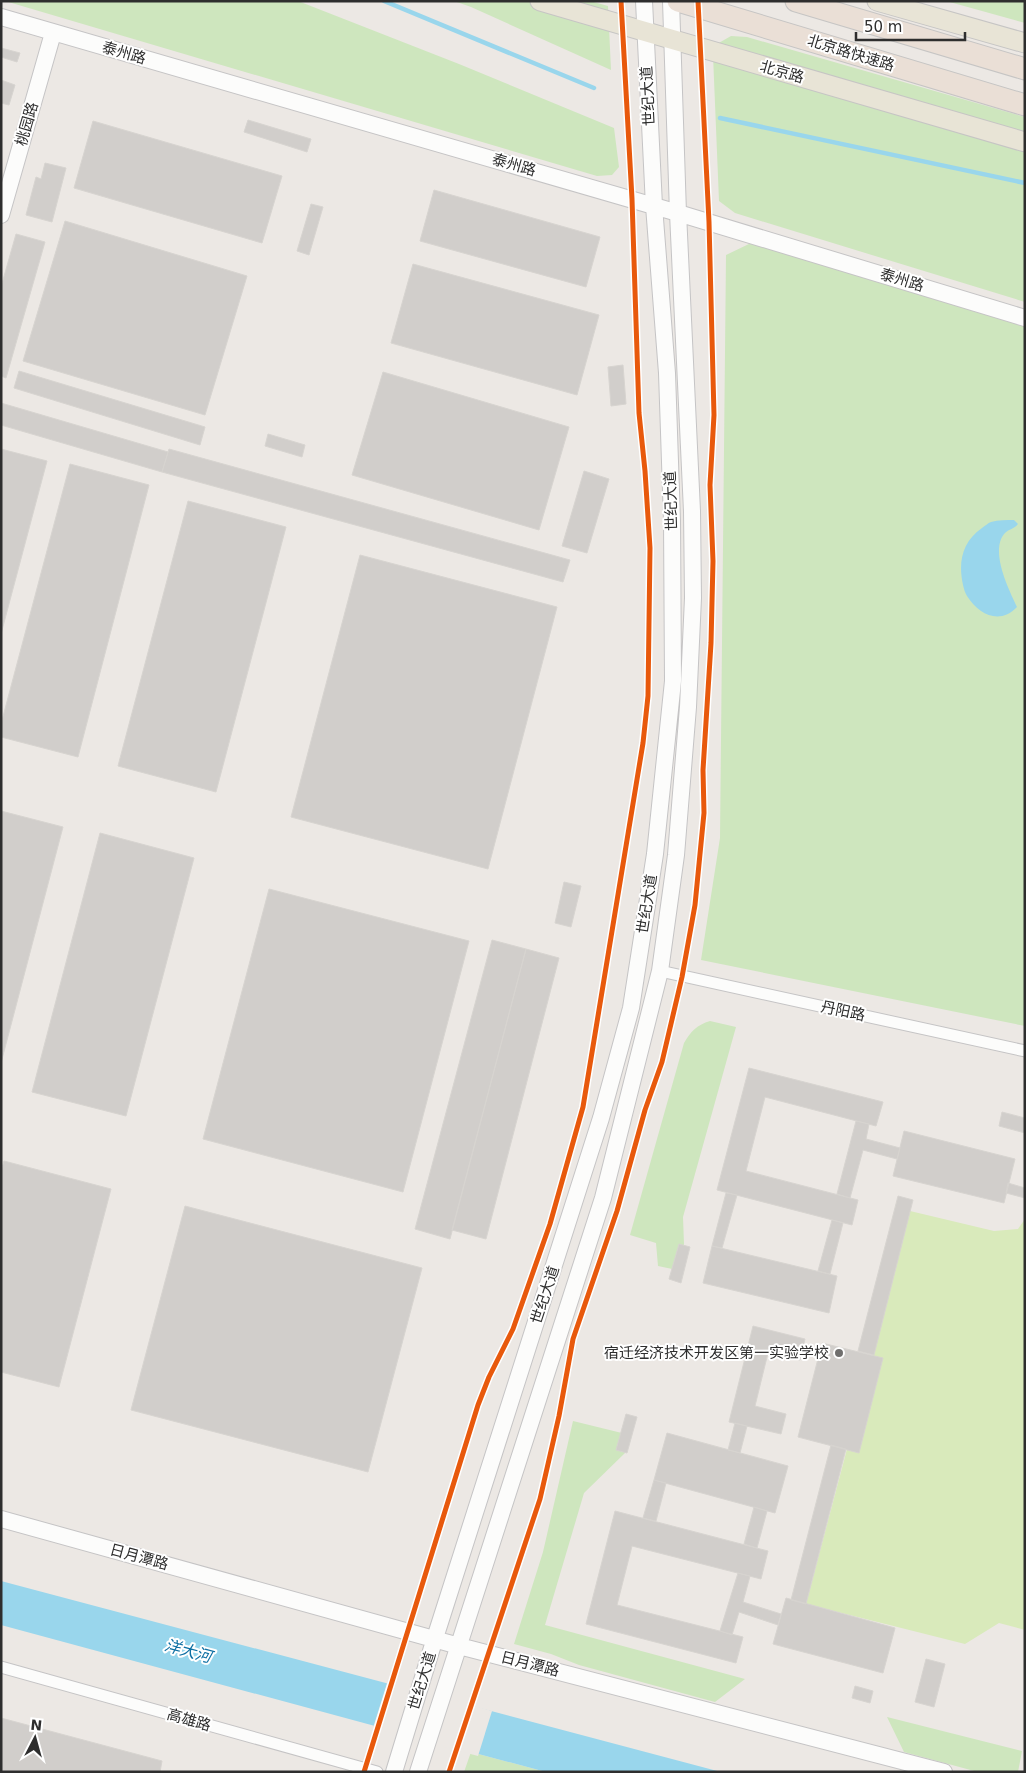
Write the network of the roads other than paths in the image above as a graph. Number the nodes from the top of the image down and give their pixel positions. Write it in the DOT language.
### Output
graph roads {
  1 [pos="540,1"];
  2 [pos="644,1"];
  3 [pos="671,1"];
  4 [pos="678,1"];
  5 [pos="796,1"];
  6 [pos="877,1"];
  7 [pos="1,17"];
  8 [pos="645,32"];
  9 [pos="53,33"];
  10 [pos="672,40"];
  11 [pos="1025,44"];
  12 [pos="1025,69"];
  13 [pos="1025,106"];
  14 [pos="1025,142"];
  15 [pos="654,206"];
  16 [pos="678,213"];
  17 [pos="1,215"];
  18 [pos="1025,318"];
  19 [pos="660,971"];
  20 [pos="1025,1051"];
  21 [pos="1,1519"];
  22 [pos="435,1638"];
  23 [pos="459,1646"];
  24 [pos="1,1668"];
  25 [pos="377,1772"];
  26 [pos="394,1772"];
  27 [pos="418,1772"];
  28 [pos="944,1772"];
  1 -- 8 [label="main road, 北京路"];
  2 -- 8 [label="street, 世纪大道"];
  3 -- 10 [label="street, 世纪大道"];
  4 -- 13 [label="highway, 北京路快速路"];
  5 -- 12 [label="highway"];
  6 -- 11 [label="main road"];
  7 -- 9 [label="street, 泰州路"];
  8 -- 10 [label="main road, 北京路"];
  8 -- 15 [label="street, 世纪大道"];
  9 -- 15 [label="street, 泰州路"];
  9 -- 17 [label="street, 桃园路"];
  10 -- 14 [label="main road, 北京路"];
  10 -- 16 [label="street, 世纪大道"];
  15 -- 16 [label="street, 泰州路"];
  15 -- 22 [label="street, 世纪大道"];
  16 -- 18 [label="street, 泰州路"];
  16 -- 19 [label="street, 世纪大道"];
  19 -- 20 [label="street, 丹阳路"];
  19 -- 23 [label="street, 世纪大道"];
  21 -- 22 [label="street, 日月潭路"];
  22 -- 23 [label="street, 日月潭路"];
  22 -- 26 [label="street, 世纪大道"];
  23 -- 27 [label="street, 世纪大道"];
  23 -- 28 [label="street, 日月潭路"];
  24 -- 25 [label="street, 高雄路"];
}
